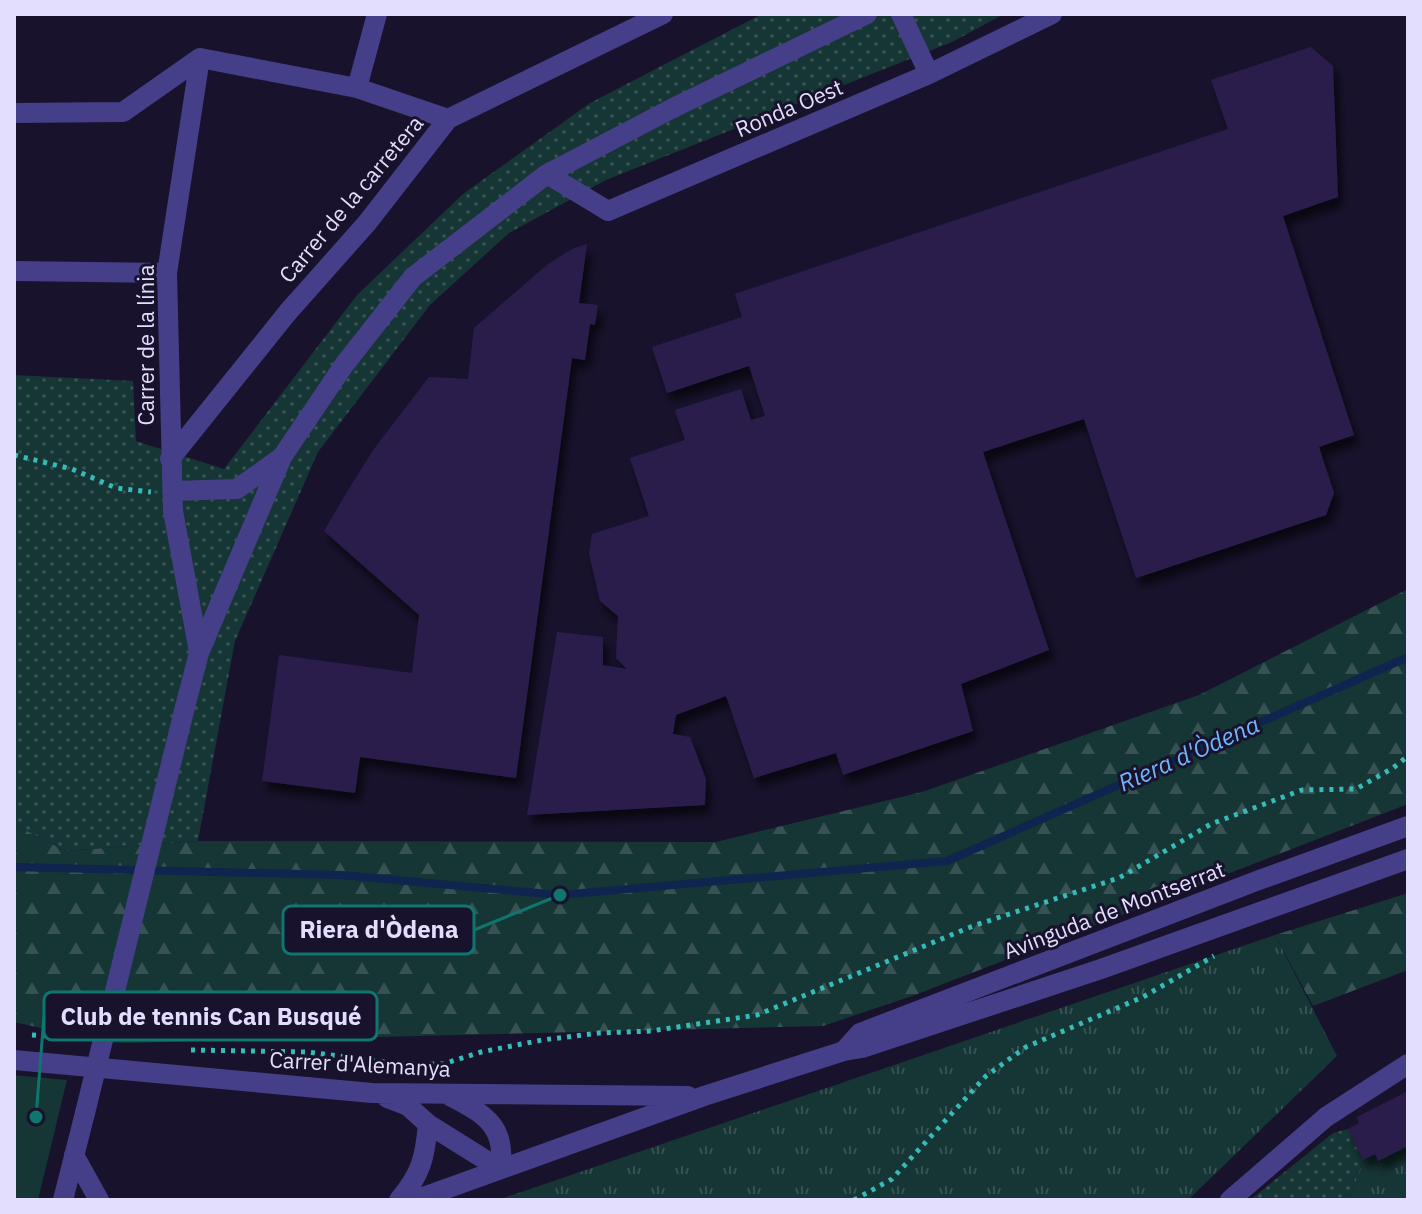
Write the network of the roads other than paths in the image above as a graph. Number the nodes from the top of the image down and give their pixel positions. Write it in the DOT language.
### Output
graph roads {
  1 [pos="377,14"];
  2 [pos="663,14"];
  3 [pos="867,14"];
  4 [pos="901,14"];
  5 [pos="1052,14"];
  6 [pos="200,58"];
  7 [pos="929,74"];
  8 [pos="357,88"];
  9 [pos="14,113"];
  10 [pos="448,119"];
  11 [pos="547,174"];
  12 [pos="14,271"];
  13 [pos="167,273"];
  14 [pos="282,457"];
  15 [pos="170,459"];
  16 [pos="172,491"];
  17 [pos="199,653"];
  18 [pos="1408,826"];
  19 [pos="1408,859"];
  20 [pos="844,1051"];
  21 [pos="14,1060"];
  22 [pos="1408,1064"];
  23 [pos="372,1093"];
  24 [pos="445,1094"];
  25 [pos="704,1096"];
  26 [pos="428,1124"];
  27 [pos="74,1155"];
  28 [pos="500,1169"];
  29 [pos="63,1200"];
  30 [pos="99,1200"];
  31 [pos="399,1200"];
  32 [pos="415,1200"];
  33 [pos="1230,1200"];
  1 -- 8 [label="street"];
  2 -- 10 [label="street, Carrer de la carretera"];
  3 -- 11 [label="street"];
  4 -- 7 [label="street"];
  5 -- 7 [label="street, Ronda Oest"];
  6 -- 8 [label="street"];
  6 -- 9 [label="street"];
  6 -- 13 [label="street, Carrer de la línia"];
  7 -- 11 [label="street, Ronda Oest"];
  8 -- 10 [label="street"];
  10 -- 15 [label="street, Carrer de la carretera"];
  11 -- 14 [label="street"];
  12 -- 13 [label="street"];
  13 -- 15 [label="street, Carrer de la línia"];
  14 -- 16 [label="street"];
  14 -- 17 [label="street"];
  15 -- 16 [label="street, Carrer de la línia"];
  16 -- 17 [label="street, Carrer de la línia"];
  17 -- 27 [label="street, bridge"];
  18 -- 20 [label="street, Avinguda de Montserrat"];
  19 -- 20 [label="street, Avinguda de Montserrat"];
  20 -- 25 [label="street, Avinguda de Montserrat"];
  21 -- 23 [label="street, Carrer d'Alemanya"];
  22 -- 33 [label="street"];
  23 -- 24 [label="street, Carrer d'Alemanya"];
  23 -- 26 [label="street"];
  24 -- 25 [label="street, Carrer d'Alemanya"];
  24 -- 28 [label="street"];
  25 -- 28 [label="street, Avinguda de Montserrat"];
  26 -- 28 [label="street"];
  26 -- 31 [label="street"];
  27 -- 29 [label="street"];
  27 -- 30 [label="street"];
  28 -- 32 [label="street, Avinguda de Montserrat"];
}
